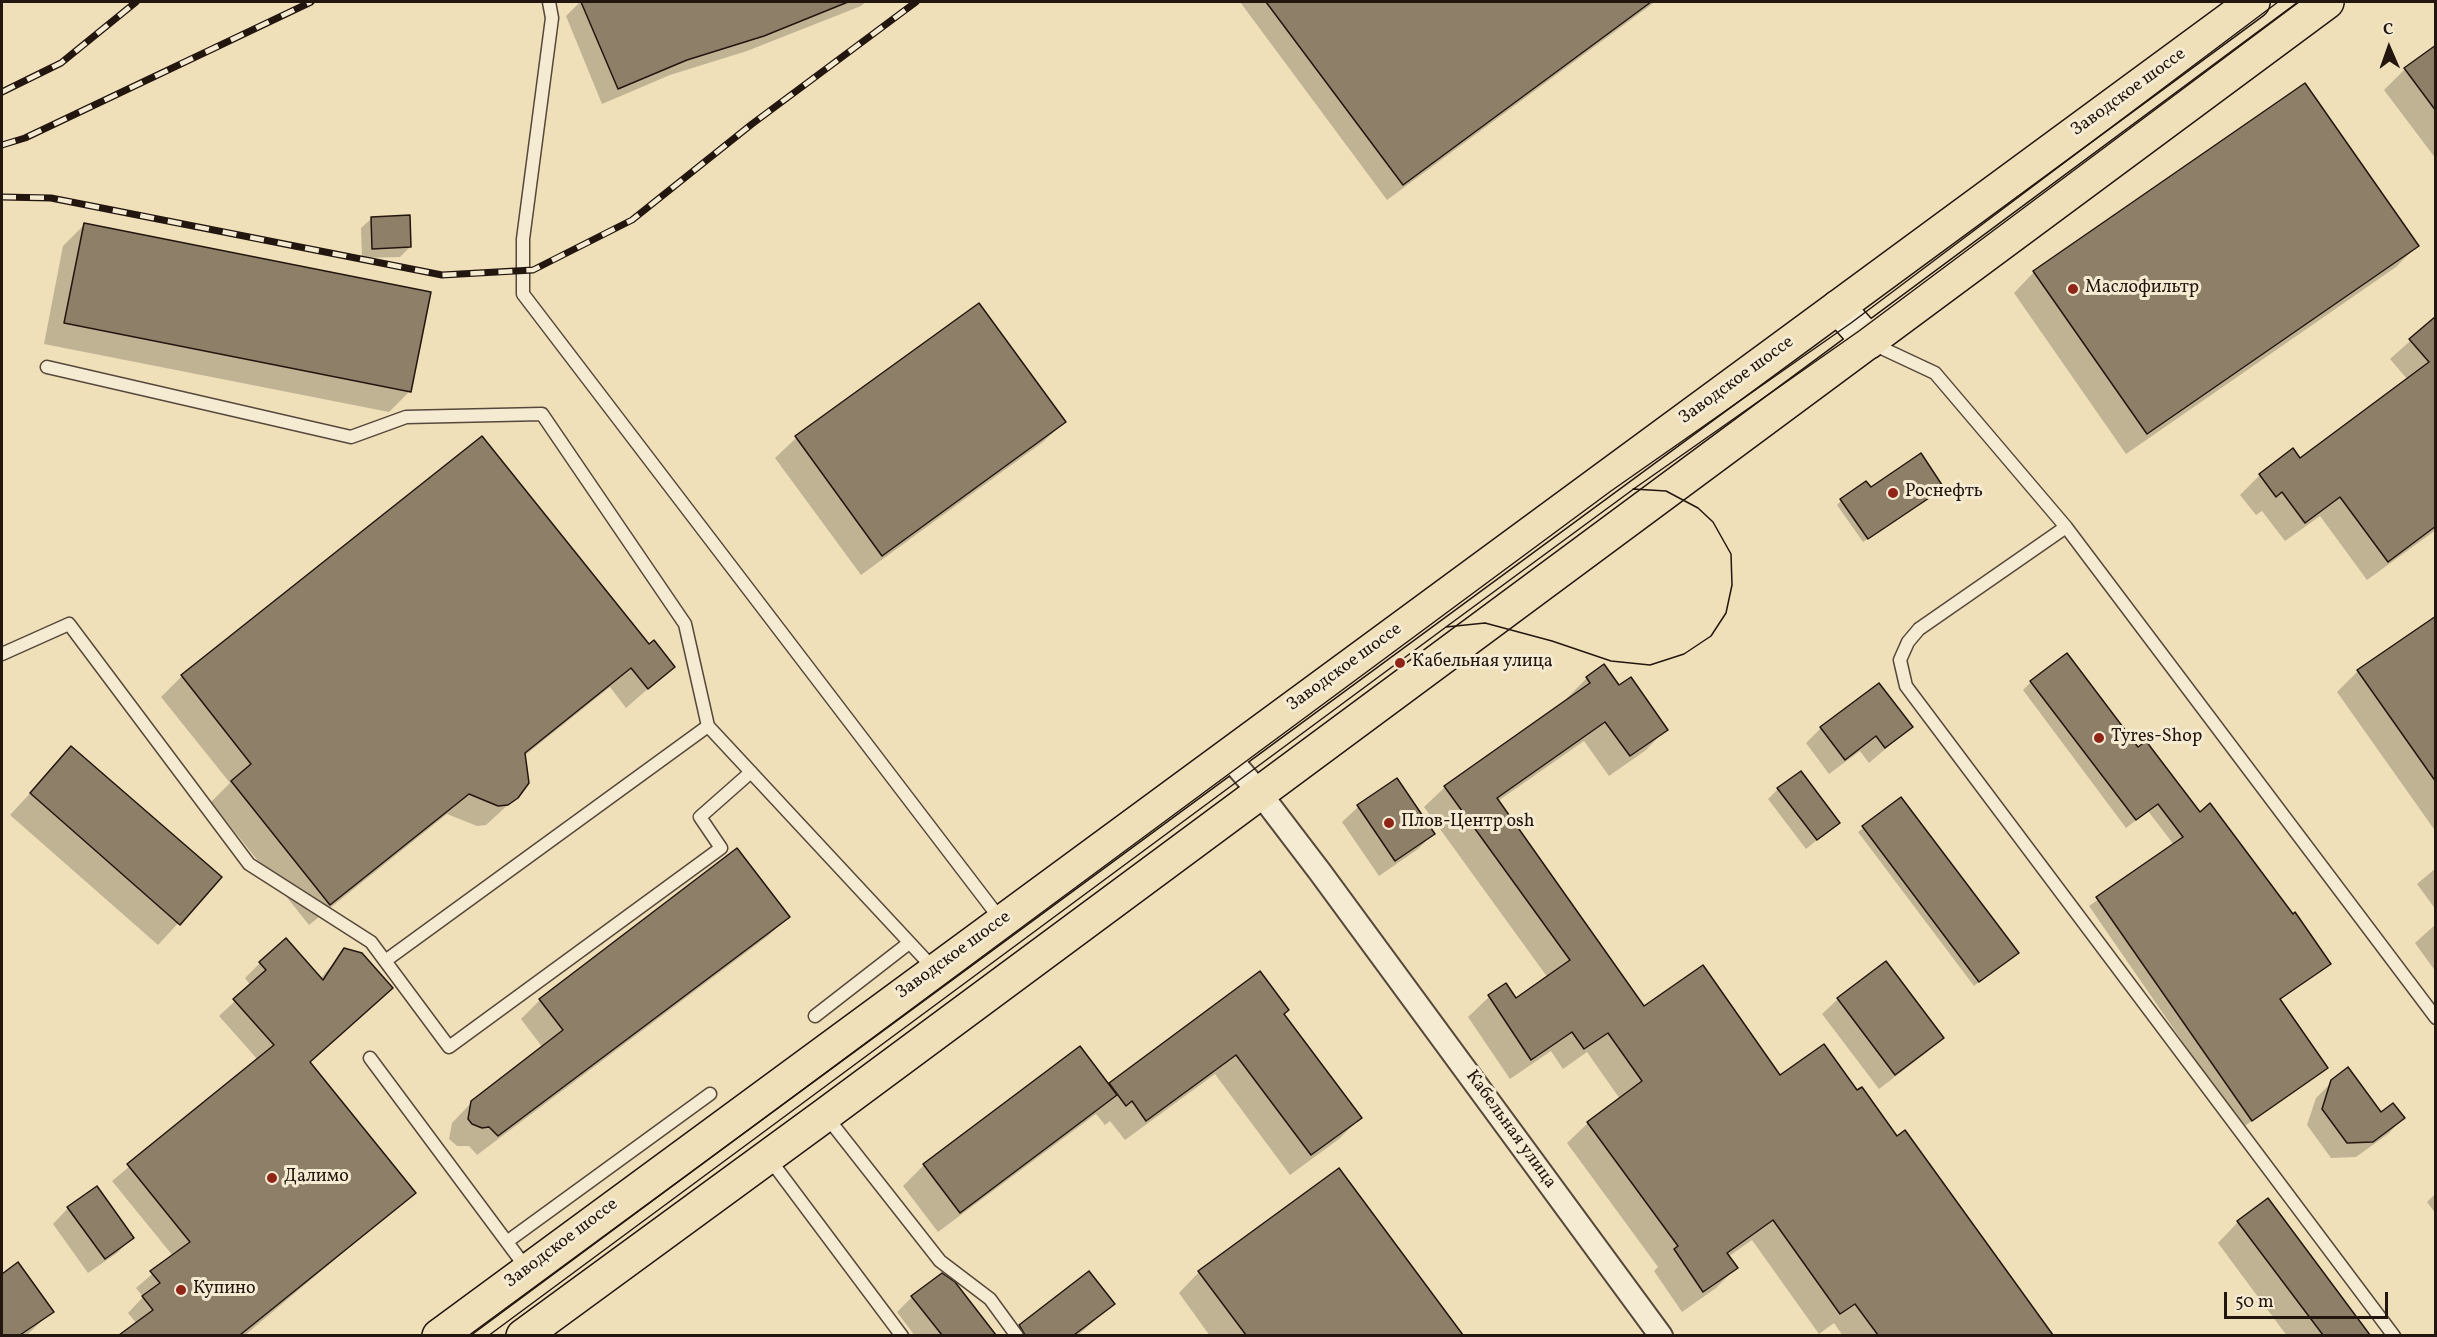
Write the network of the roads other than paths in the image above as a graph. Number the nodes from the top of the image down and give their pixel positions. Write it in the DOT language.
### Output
graph roads {
  1 [pos="549,2"];
  2 [pos="2253,2"];
  3 [pos="2327,2"];
  4 [pos="1838,307"];
  5 [pos="1869,342"];
  6 [pos="47,368"];
  7 [pos="2066,527"];
  8 [pos="2,654"];
  9 [pos="708,726"];
  10 [pos="1227,754"];
  11 [pos="751,772"];
  12 [pos="1259,792"];
  13 [pos="1001,921"];
  14 [pos="909,943"];
  15 [pos="385,961"];
  16 [pos="935,970"];
  17 [pos="815,1016"];
  18 [pos="2436,1018"];
  19 [pos="370,1058"];
  20 [pos="710,1094"];
  21 [pos="825,1115"];
  22 [pos="767,1156"];
  23 [pos="508,1241"];
  24 [pos="528,1270"];
  25 [pos="439,1335"];
  26 [pos="523,1335"];
  27 [pos="902,1335"];
  28 [pos="1017,1335"];
  29 [pos="1660,1335"];
  30 [pos="2394,1335"];
  1 -- 13 [label="lane"];
  2 -- 4 [label="main road, Заводское шоссе"];
  3 -- 5 [label="main road"];
  4 -- 5 [label="main road"];
  4 -- 10 [label="main road, Заводское шоссе"];
  5 -- 7 [label="lane"];
  5 -- 12 [label="main road"];
  6 -- 9 [label="lane"];
  7 -- 18 [label="lane"];
  7 -- 30 [label="lane"];
  8 -- 15 [label="lane"];
  9 -- 11 [label="lane"];
  9 -- 15 [label="lane"];
  10 -- 12 [label="street, Кабельная улица"];
  10 -- 13 [label="main road, Заводское шоссе"];
  11 -- 14 [label="lane"];
  11 -- 15 [label="lane"];
  12 -- 21 [label="main road"];
  12 -- 29 [label="street, Кабельная улица"];
  13 -- 16 [label="main road, Заводское шоссе"];
  14 -- 16 [label="lane"];
  14 -- 17 [label="lane"];
  16 -- 24 [label="main road, Заводское шоссе"];
  19 -- 23 [label="lane"];
  20 -- 23 [label="lane"];
  21 -- 22 [label="main road"];
  21 -- 28 [label="lane"];
  22 -- 26 [label="main road"];
  22 -- 27 [label="lane"];
  23 -- 24 [label="lane"];
  24 -- 25 [label="main road, Заводское шоссе"];
}
